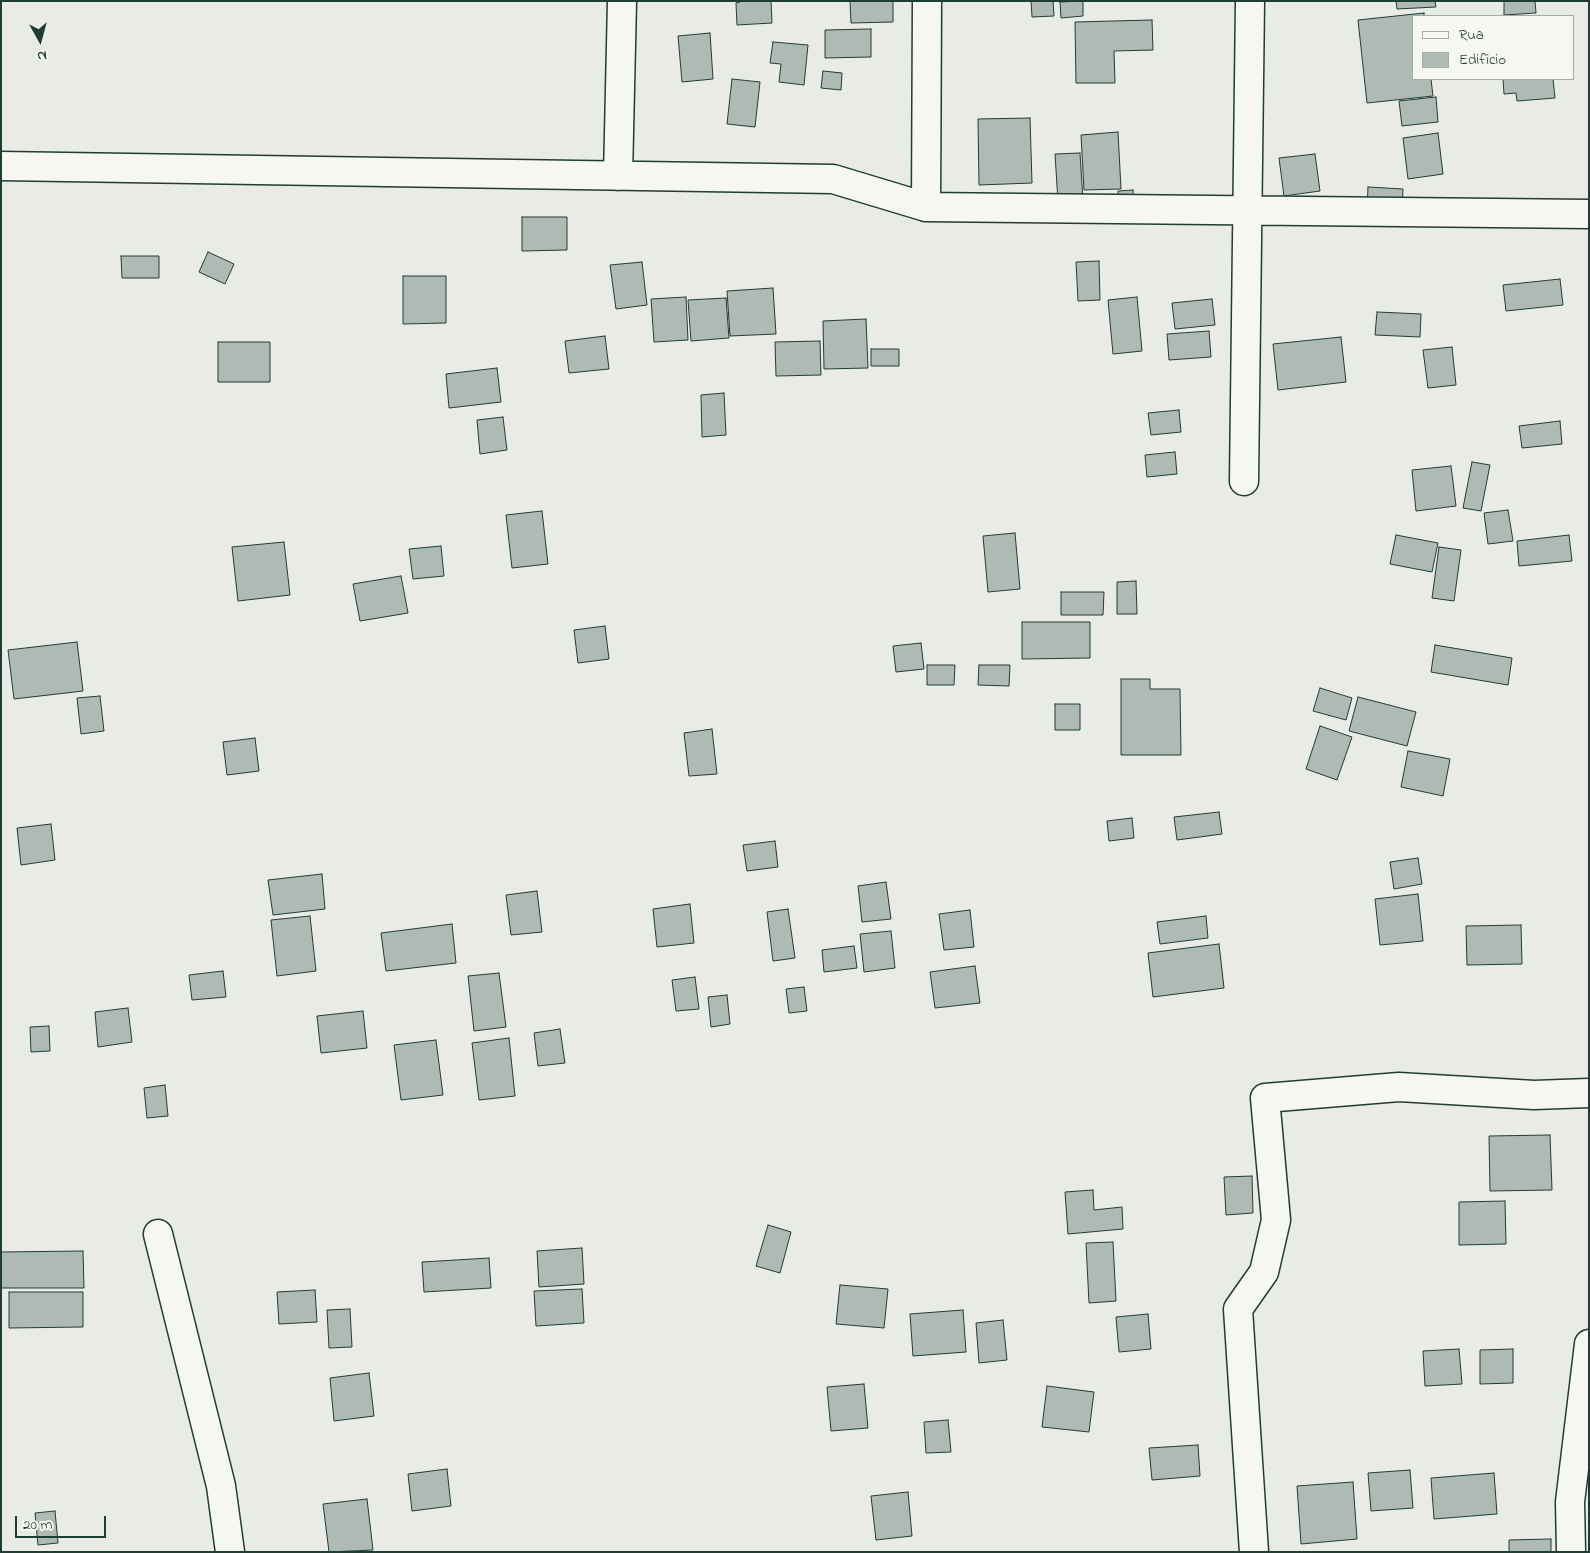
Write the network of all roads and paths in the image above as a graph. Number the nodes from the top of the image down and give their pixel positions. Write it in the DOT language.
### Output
graph roads {
  1 [pos="622,1"];
  2 [pos="927,1"];
  3 [pos="1250,1"];
  4 [pos="1,166"];
  5 [pos="618,176"];
  6 [pos="926,207"];
  7 [pos="1246,210"];
  8 [pos="1589,214"];
  9 [pos="1244,481"];
  10 [pos="1589,1093"];
  11 [pos="158,1234"];
  12 [pos="1589,1344"];
  13 [pos="230,1552"];
  14 [pos="1254,1552"];
  15 [pos="1571,1552"];
  1 -- 5 [label="street"];
  2 -- 6 [label="street"];
  3 -- 7 [label="street"];
  4 -- 5 [label="street"];
  5 -- 6 [label="street"];
  6 -- 7 [label="street"];
  7 -- 8 [label="street"];
  7 -- 9 [label="street"];
  10 -- 14 [label="street"];
  11 -- 13 [label="street"];
  12 -- 15 [label="street"];
}
